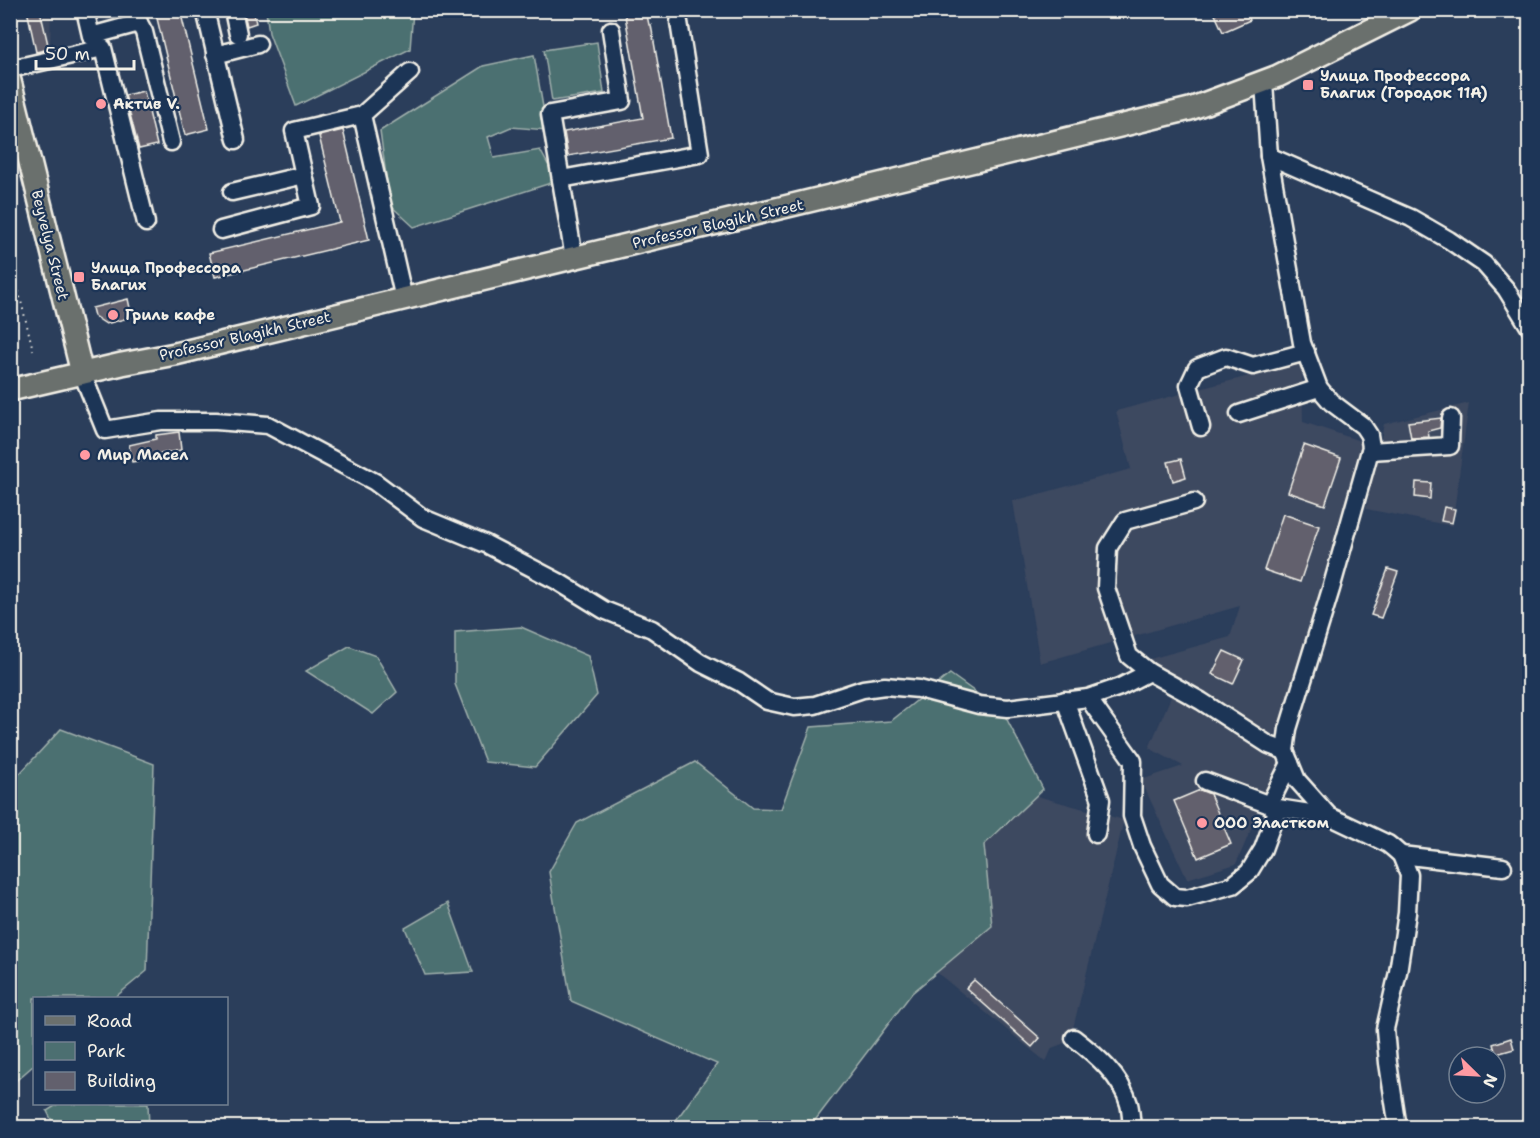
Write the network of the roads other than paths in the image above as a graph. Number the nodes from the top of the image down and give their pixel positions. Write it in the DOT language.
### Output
graph roads {
  1 [pos="85,10"];
  2 [pos="205,10"];
  3 [pos="233,10"];
  4 [pos="1410,10"];
  5 [pos="137,17"];
  6 [pos="679,22"];
  7 [pos="611,30"];
  8 [pos="238,34"];
  9 [pos="258,44"];
  10 [pos="215,55"];
  11 [pos="10,69"];
  12 [pos="410,72"];
  13 [pos="10,81"];
  14 [pos="1264,83"];
  15 [pos="362,115"];
  16 [pos="236,140"];
  17 [pos="171,142"];
  18 [pos="1269,156"];
  19 [pos="304,175"];
  20 [pos="561,179"];
  21 [pos="232,192"];
  22 [pos="146,223"];
  23 [pos="221,230"];
  24 [pos="574,258"];
  25 [pos="404,299"];
  26 [pos="1530,328"];
  27 [pos="1306,352"];
  28 [pos="82,373"];
  29 [pos="1319,388"];
  30 [pos="10,390"];
  31 [pos="1239,414"];
  32 [pos="1451,418"];
  33 [pos="1201,427"];
  34 [pos="1370,451"];
  35 [pos="1194,502"];
  36 [pos="1149,672"];
  37 [pos="1089,698"];
  38 [pos="1065,700"];
  39 [pos="1288,757"];
  40 [pos="1205,781"];
  41 [pos="1274,807"];
  42 [pos="1329,816"];
  43 [pos="1096,834"];
  44 [pos="1401,855"];
  45 [pos="1503,867"];
  46 [pos="1074,1038"];
  47 [pos="1132,1128"];
  48 [pos="1398,1128"];
  1 -- 5 [label="lane"];
  2 -- 10 [label="lane"];
  3 -- 8 [label="lane"];
  4 -- 14 [label="main road, Professor Blagikh Street"];
  5 -- 17 [label="lane"];
  6 -- 20 [label="lane"];
  7 -- 20 [label="lane"];
  9 -- 10 [label="lane"];
  10 -- 16 [label="lane"];
  11 -- 22 [label="lane"];
  12 -- 15 [label="lane"];
  13 -- 28 [label="main road, Beyvelya Street"];
  14 -- 18 [label="lane"];
  14 -- 24 [label="main road, Professor Blagikh Street"];
  15 -- 19 [label="lane"];
  15 -- 25 [label="lane"];
  18 -- 26 [label="lane"];
  18 -- 27 [label="lane"];
  19 -- 21 [label="lane"];
  19 -- 23 [label="lane"];
  20 -- 24 [label="lane"];
  24 -- 25 [label="main road, Professor Blagikh Street"];
  25 -- 28 [label="main road, Professor Blagikh Street"];
  27 -- 29 [label="lane"];
  27 -- 33 [label="lane"];
  28 -- 30 [label="main road, Professor Blagikh Street"];
  28 -- 38 [label="lane"];
  29 -- 31 [label="lane"];
  29 -- 34 [label="lane"];
  32 -- 34 [label="lane"];
  34 -- 39 [label="lane"];
  35 -- 36 [label="lane"];
  36 -- 37 [label="lane"];
  36 -- 39 [label="lane"];
  37 -- 38 [label="lane"];
  37 -- 41 [label="lane"];
  38 -- 43 [label="lane"];
  39 -- 41 [label="lane"];
  39 -- 42 [label="lane"];
  40 -- 41 [label="lane"];
  41 -- 42 [label="lane"];
  42 -- 44 [label="lane"];
  44 -- 45 [label="lane"];
  44 -- 48 [label="lane"];
  46 -- 47 [label="lane"];
}
